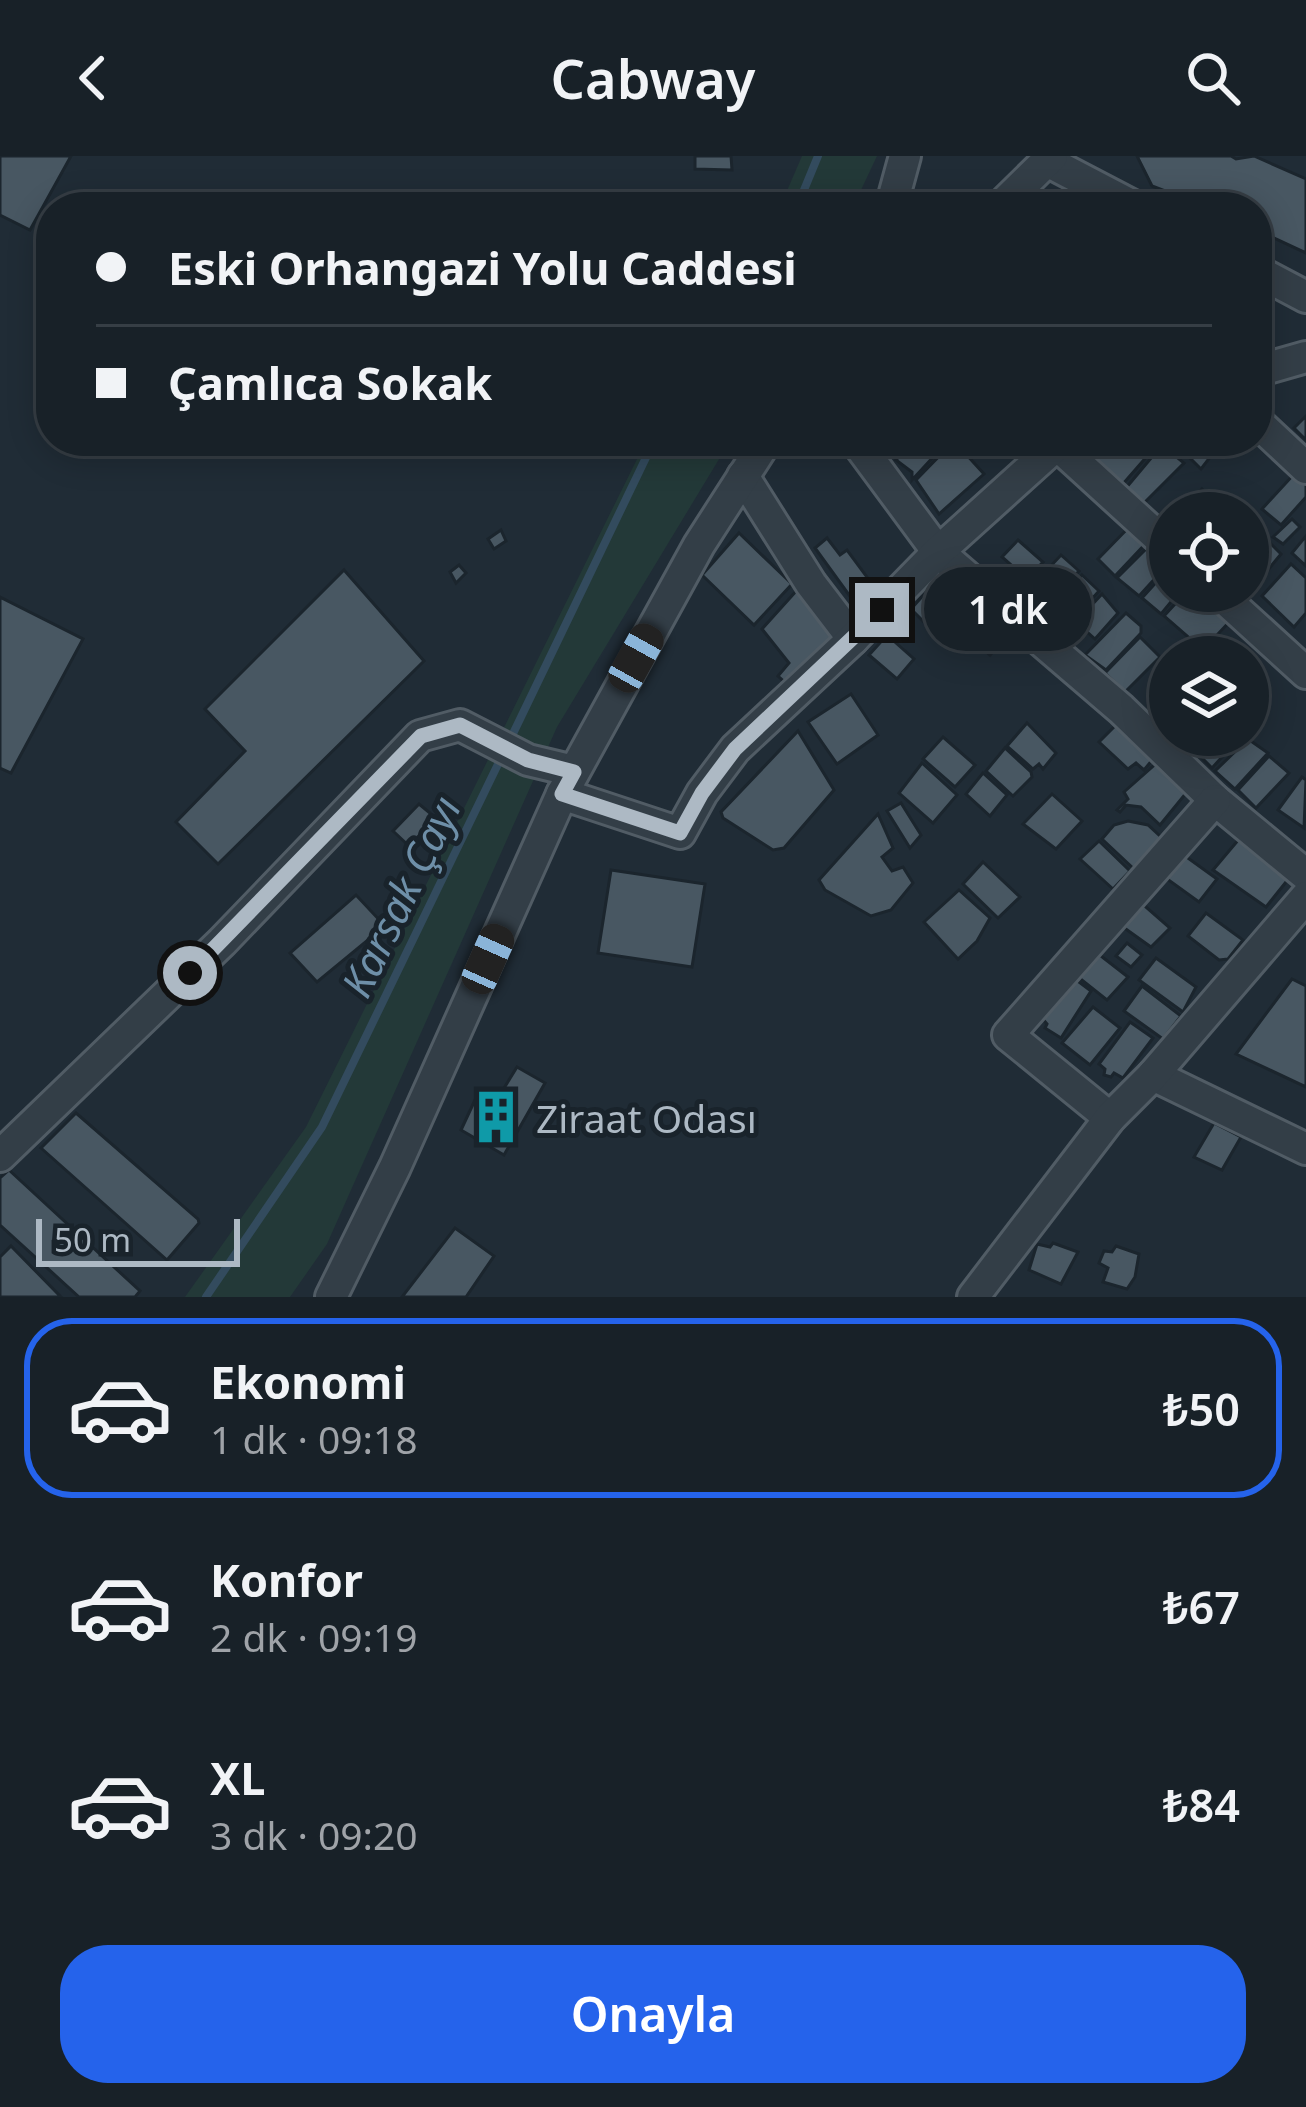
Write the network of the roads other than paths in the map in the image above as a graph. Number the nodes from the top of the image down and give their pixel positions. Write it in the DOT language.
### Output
graph roads {
  1 [pos="905,156"];
  2 [pos="1050,158"];
  3 [pos="895,192"];
  4 [pos="1015,192"];
  5 [pos="1109,192"];
  6 [pos="1272,280"];
  7 [pos="1306,297"];
  8 [pos="1306,357"];
  9 [pos="1272,367"];
  10 [pos="1272,436"];
  11 [pos="756,456"];
  12 [pos="867,456"];
  13 [pos="1043,456"];
  14 [pos="1073,456"];
  15 [pos="1306,468"];
  16 [pos="743,476"];
  17 [pos="1149,528"];
  18 [pos="938,552"];
  19 [pos="1239,612"];
  20 [pos="854,639"];
  21 [pos="1306,673"];
  22 [pos="568,783"];
  23 [pos="1214,800"];
  24 [pos="1306,875"];
  25 [pos="1306,897"];
  26 [pos="1153,1075"];
  27 [pos="1110,1118"];
  28 [pos="1306,1149"];
  29 [pos="0,1156"];
  30 [pos="333,1296"];
  31 [pos="973,1297"];
  1 -- 3 [label="street"];
  2 -- 4 [label="street"];
  2 -- 5 [label="street"];
  6 -- 7 [label="street"];
  8 -- 9 [label="street"];
  10 -- 15 [label="street"];
  11 -- 16 [label="street"];
  12 -- 18 [label="street"];
  13 -- 18 [label="street"];
  14 -- 17 [label="street"];
  16 -- 20 [label="street"];
  16 -- 22 [label="street"];
  18 -- 20 [label="street"];
  18 -- 23 [label="street"];
  19 -- 21 [label="street"];
  20 -- 22 [label="street"];
  22 -- 29 [label="street"];
  22 -- 30 [label="street"];
  23 -- 24 [label="street"];
  23 -- 27 [label="street"];
  25 -- 26 [label="street"];
  26 -- 27 [label="street"];
  26 -- 28 [label="street"];
  27 -- 31 [label="street"];
}
